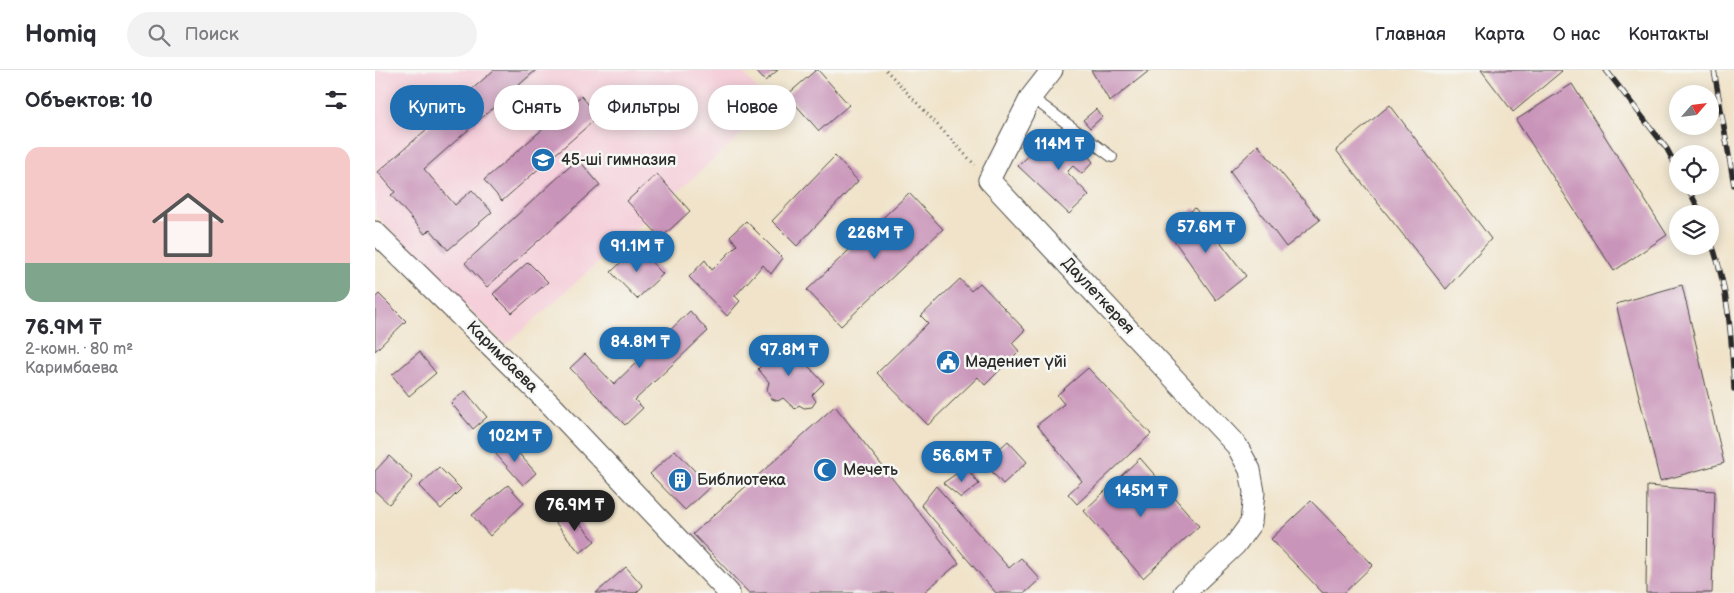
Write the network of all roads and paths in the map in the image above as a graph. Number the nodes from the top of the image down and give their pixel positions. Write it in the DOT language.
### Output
graph roads {
  1 [pos="886,70"];
  2 [pos="1052,70"];
  3 [pos="1031,97"];
  4 [pos="1112,157"];
  5 [pos="989,180"];
  6 [pos="375,232"];
  7 [pos="729,593"];
  8 [pos="1184,593"];
  1 -- 5 [label="path"];
  2 -- 3 [label="street"];
  3 -- 4 [label="lane"];
  3 -- 5 [label="street"];
  5 -- 8 [label="street, Даулеткерея"];
  6 -- 7 [label="street, Каримбаева"];
}
